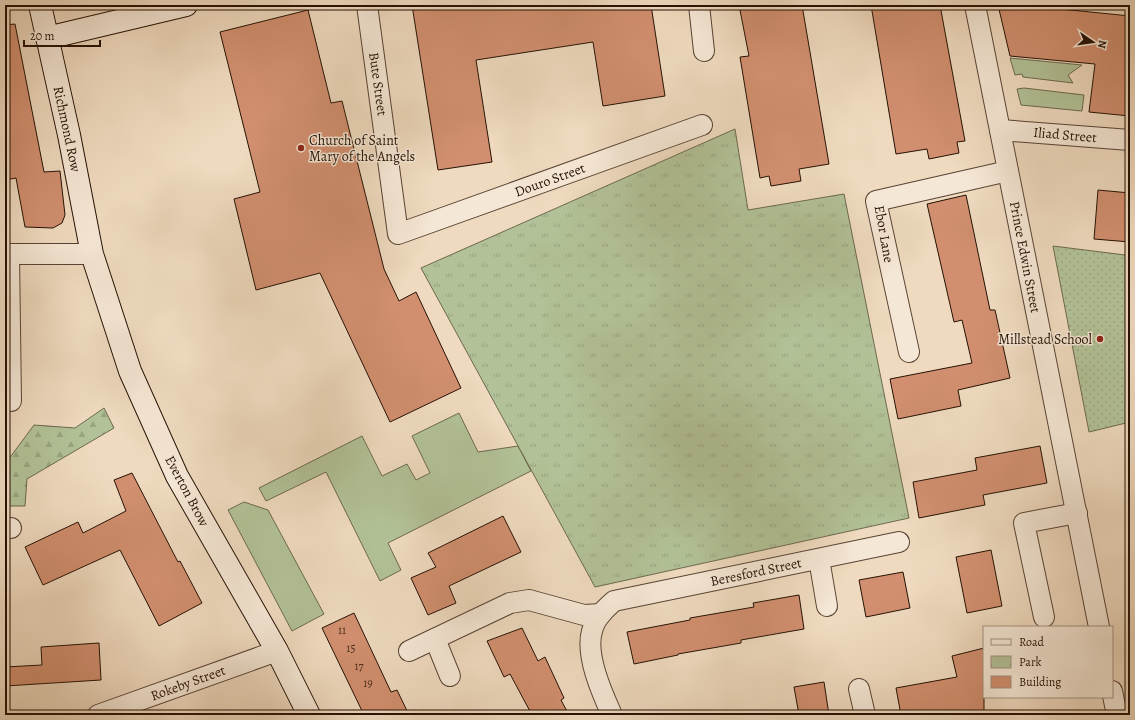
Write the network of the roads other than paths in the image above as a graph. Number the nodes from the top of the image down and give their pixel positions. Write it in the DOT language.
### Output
graph roads {
  1 [pos="40,5"];
  2 [pos="186,5"];
  3 [pos="367,5"];
  4 [pos="699,5"];
  5 [pos="974,5"];
  6 [pos="47,38"];
  7 [pos="704,51"];
  8 [pos="702,125"];
  9 [pos="1000,130"];
  10 [pos="1130,140"];
  11 [pos="1008,171"];
  12 [pos="398,234"];
  13 [pos="7,254"];
  14 [pos="92,254"];
  15 [pos="908,352"];
  16 [pos="11,401"];
  17 [pos="1077,513"];
  18 [pos="899,542"];
  19 [pos="819,559"];
  20 [pos="827,606"];
  21 [pos="607,607"];
  22 [pos="1044,617"];
  23 [pos="1099,626"];
  24 [pos="435,639"];
  25 [pos="278,651"];
  26 [pos="409,651"];
  27 [pos="450,676"];
  28 [pos="859,689"];
  29 [pos="1113,696"];
  30 [pos="98,715"];
  31 [pos="308,715"];
  32 [pos="612,715"];
  33 [pos="865,715"];
  34 [pos="1117,715"];
  1 -- 6 [label="street, Richmond Row"];
  2 -- 6 [label="street"];
  3 -- 12 [label="street, Bute Street"];
  4 -- 7 [label="street"];
  5 -- 9 [label="street, Prince Edwin Street"];
  6 -- 14 [label="street, Richmond Row"];
  8 -- 12 [label="street, Douro Street"];
  9 -- 10 [label="street, Iliad Street"];
  9 -- 11 [label="street, Prince Edwin Street"];
  11 -- 15 [label="street, Ebor Lane"];
  11 -- 17 [label="street, Prince Edwin Street"];
  13 -- 14 [label="street"];
  13 -- 16 [label="street"];
  14 -- 25 [label="street, Everton Brow"];
  17 -- 22 [label="street"];
  17 -- 23 [label="street, Prince Edwin Street"];
  18 -- 19 [label="street, Beresford Street"];
  19 -- 20 [label="street"];
  19 -- 21 [label="street, Beresford Street"];
  21 -- 24 [label="street, Beresford Street"];
  21 -- 32 [label="street"];
  24 -- 26 [label="street, Beresford Street"];
  24 -- 27 [label="street"];
  25 -- 30 [label="street, Rokeby Street"];
  25 -- 31 [label="street, Everton Brow"];
  28 -- 33 [label="street"];
  29 -- 34 [label="street"];
}
